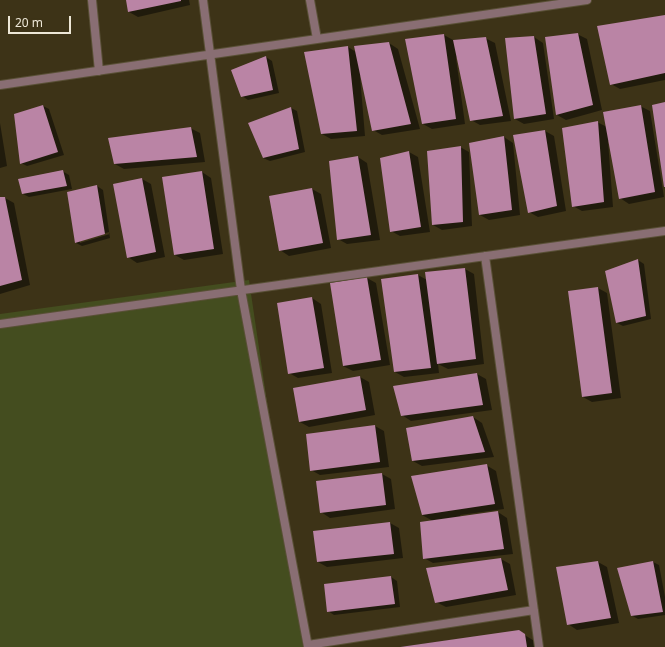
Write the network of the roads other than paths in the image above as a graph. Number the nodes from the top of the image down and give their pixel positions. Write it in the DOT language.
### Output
graph roads {
  1 [pos="92,0"];
  2 [pos="203,0"];
  3 [pos="310,0"];
  4 [pos="586,0"];
  5 [pos="317,39"];
  6 [pos="210,55"];
  7 [pos="99,71"];
  8 [pos="0,85"];
  9 [pos="665,231"];
  10 [pos="485,256"];
  11 [pos="241,290"];
  12 [pos="0,324"];
  13 [pos="534,610"];
  14 [pos="308,646"];
  15 [pos="539,647"];
  1 -- 7 [label="street"];
  2 -- 6 [label="street"];
  3 -- 5 [label="street"];
  4 -- 5 [label="street"];
  5 -- 6 [label="street"];
  6 -- 7 [label="street"];
  6 -- 11 [label="street"];
  7 -- 8 [label="street"];
  9 -- 10 [label="street"];
  10 -- 11 [label="street"];
  10 -- 13 [label="street"];
  11 -- 12 [label="street"];
  11 -- 14 [label="street"];
  13 -- 14 [label="street"];
  13 -- 15 [label="street"];
}
